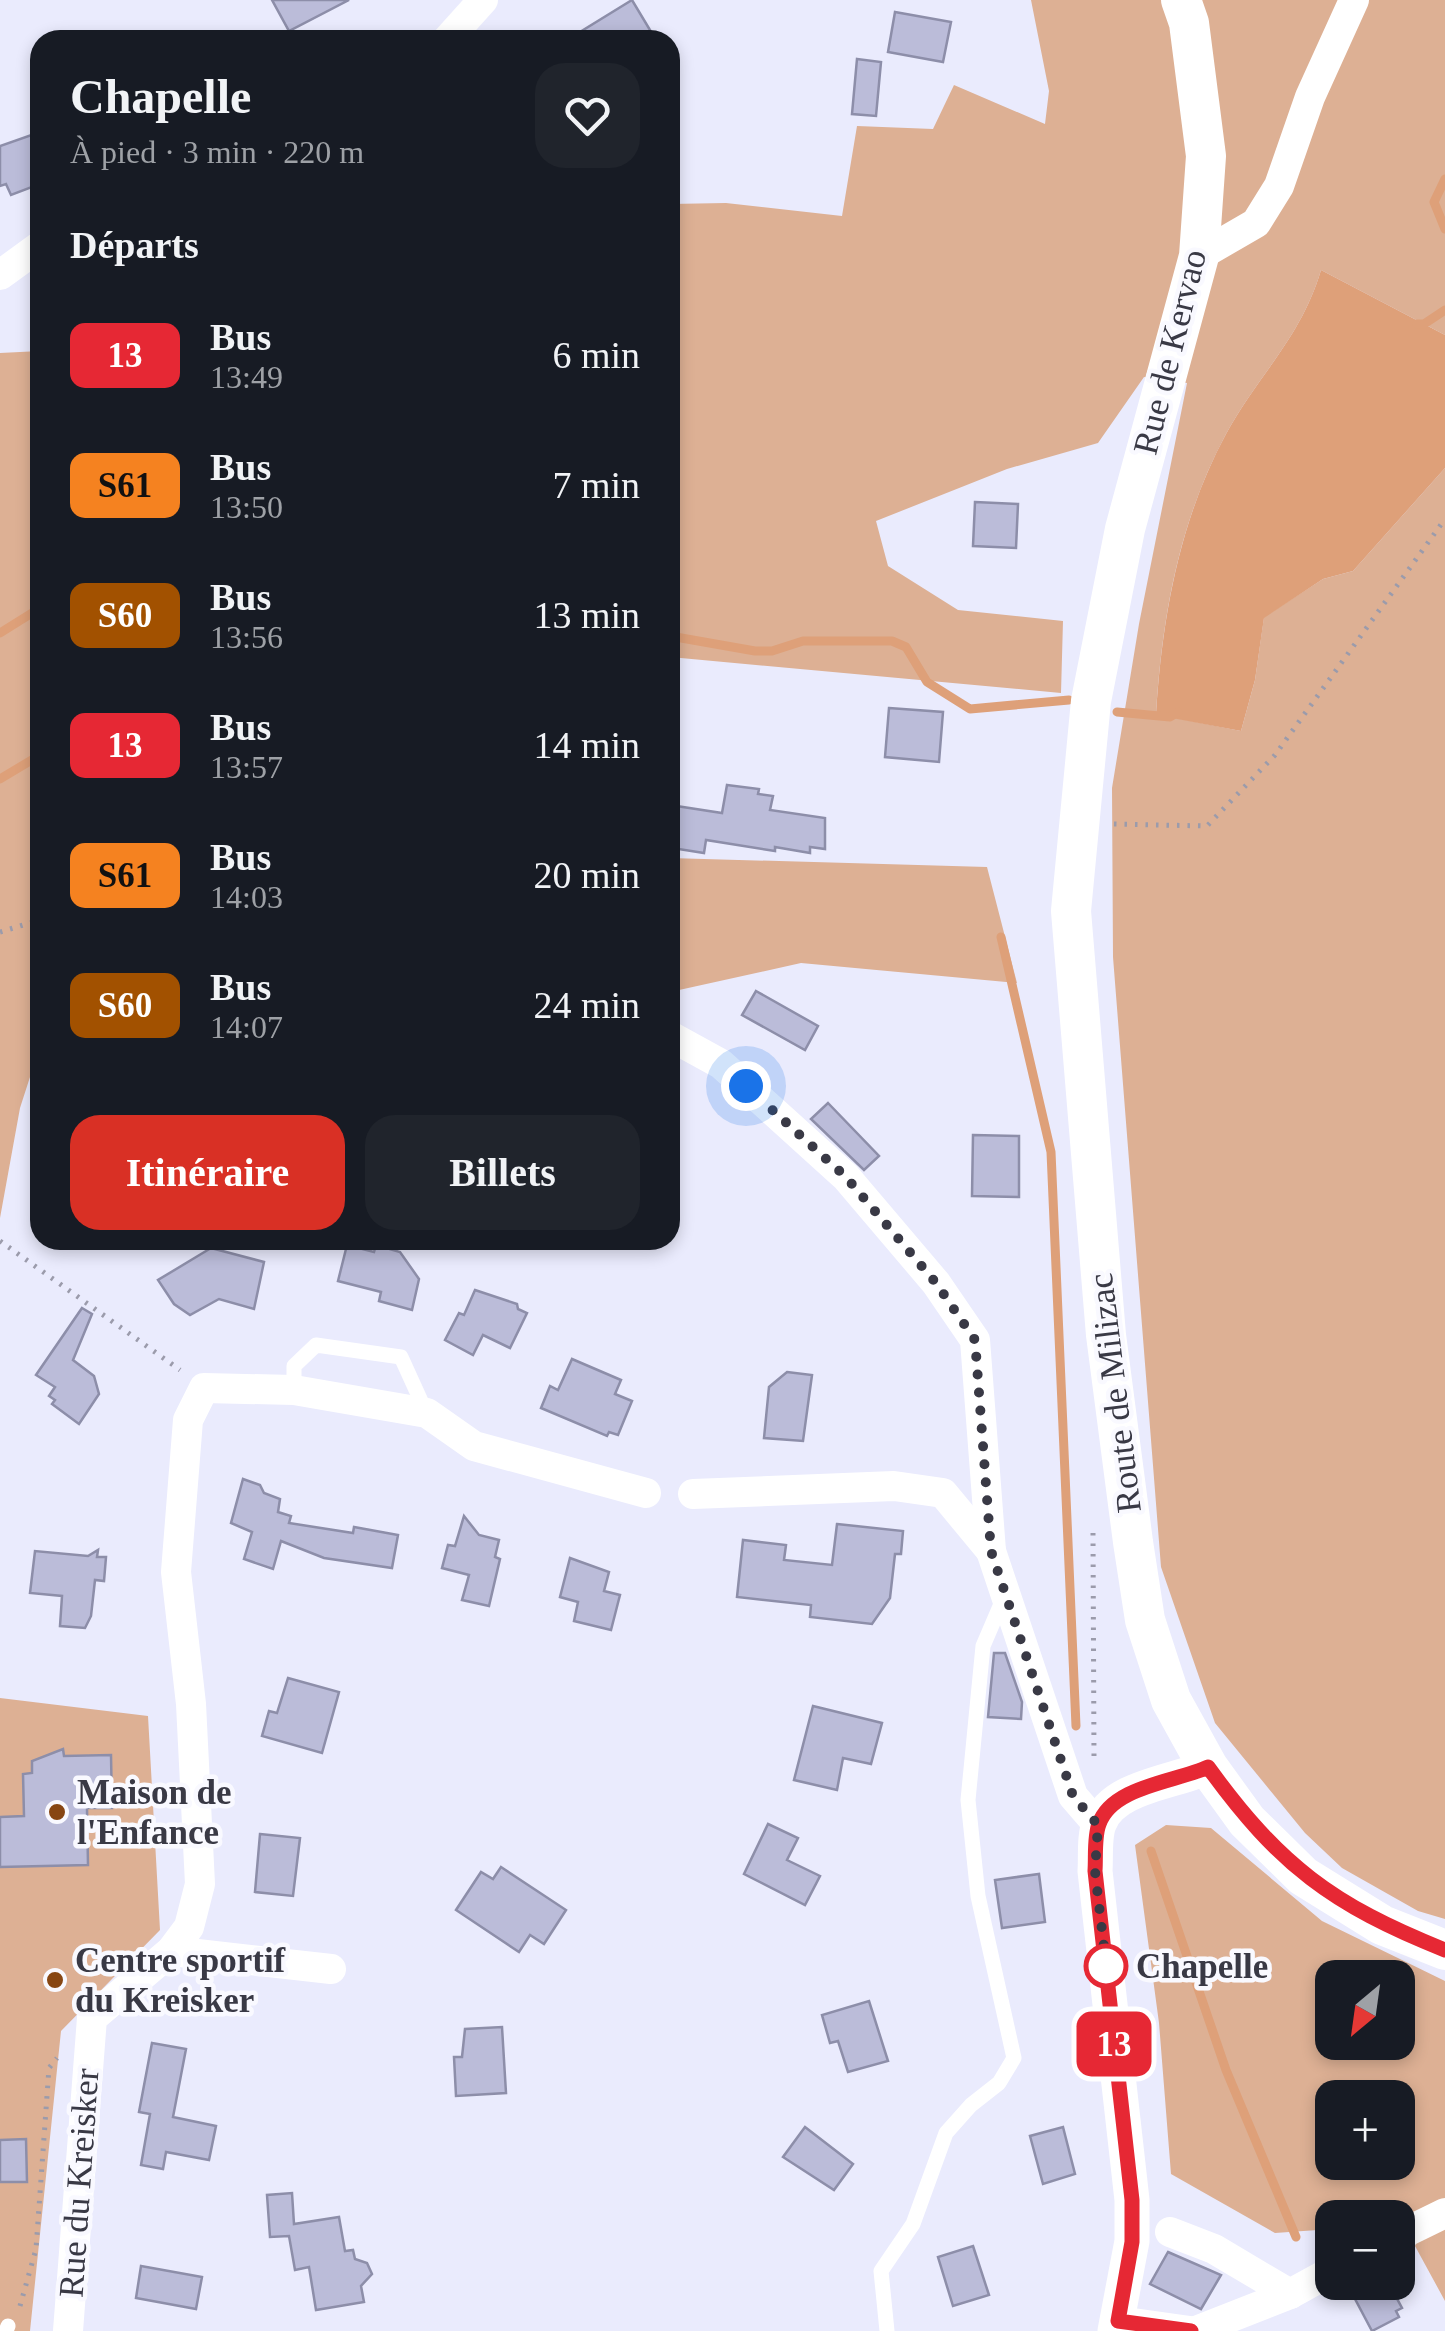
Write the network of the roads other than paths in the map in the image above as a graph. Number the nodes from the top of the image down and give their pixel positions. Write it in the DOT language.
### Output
graph roads {
  1 [pos="483,0"];
  2 [pos="1180,0"];
  3 [pos="1354,0"];
  4 [pos="457,30"];
  5 [pos="30,253"];
  6 [pos="1199,256"];
  7 [pos="0,275"];
  8 [pos="1091,701"];
  9 [pos="680,1041"];
  10 [pos="294,1390"];
  11 [pos="426,1413"];
  12 [pos="646,1493"];
  13 [pos="693,1494"];
  14 [pos="991,1551"];
  15 [pos="1005,1594"];
  16 [pos="1208,1767"];
  17 [pos="1098,1825"];
  18 [pos="1445,1950"];
  19 [pos="170,1952"];
  20 [pos="331,1968"];
  21 [pos="1445,2213"];
  22 [pos="1415,2228"];
  23 [pos="1170,2232"];
  24 [pos="1315,2280"];
  25 [pos="1290,2294"];
  26 [pos="1117,2326"];
  27 [pos="68,2331"];
  28 [pos="887,2331"];
  29 [pos="1193,2331"];
  1 -- 4 [label="street"];
  2 -- 6 [label="main road, Rue de Kervao"];
  3 -- 6 [label="street"];
  5 -- 7 [label="street"];
  6 -- 8 [label="main road, Rue de Kervao"];
  8 -- 16 [label="main road, Route de Milizac"];
  9 -- 14 [label="street"];
  10 -- 11 [label="street"];
  10 -- 11 [label="lane"];
  10 -- 19 [label="street, Rue du Kreisker"];
  11 -- 12 [label="street"];
  13 -- 14 [label="street"];
  14 -- 15 [label="street"];
  15 -- 17 [label="street"];
  15 -- 28 [label="lane"];
  16 -- 17 [label="street"];
  16 -- 18 [label="main road, Route de Milizac"];
  17 -- 26 [label="street"];
  19 -- 20 [label="street"];
  19 -- 27 [label="street, Rue du Kreisker"];
  21 -- 22 [label="street"];
  23 -- 25 [label="street"];
  24 -- 25 [label="street"];
  25 -- 29 [label="street"];
  26 -- 29 [label="street"];
}
